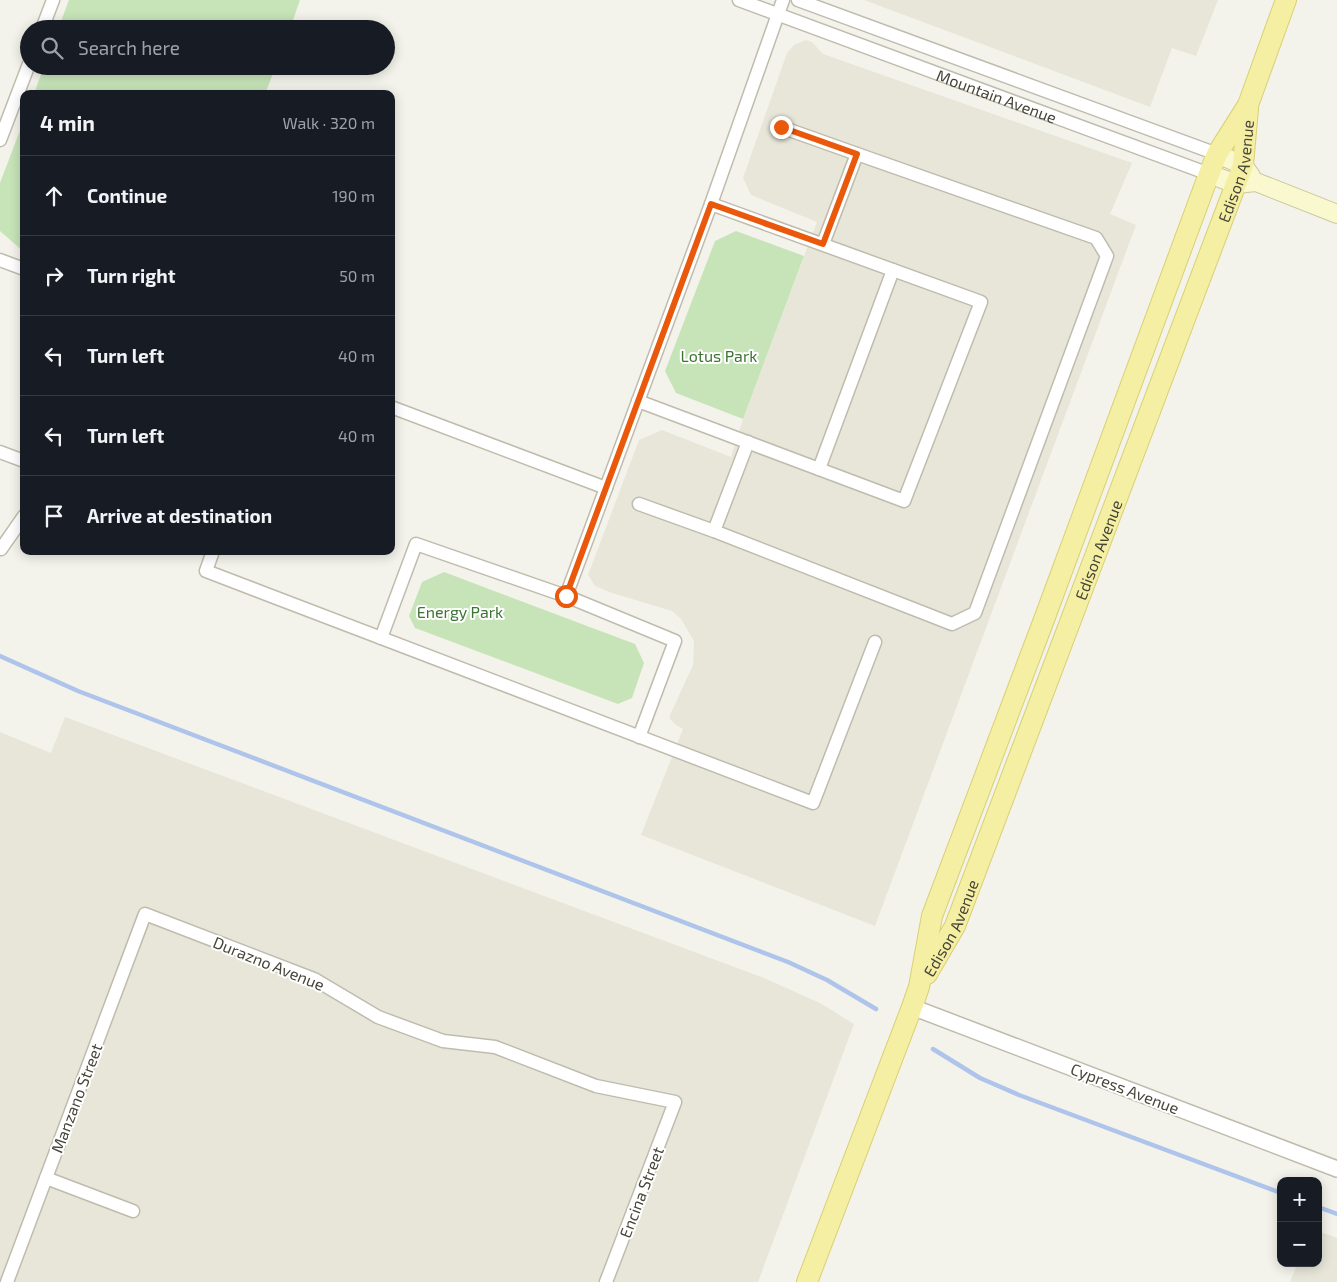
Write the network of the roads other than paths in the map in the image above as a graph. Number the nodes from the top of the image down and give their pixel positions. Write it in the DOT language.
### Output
graph roads {
  1 [pos="53,0"];
  2 [pos="739,0"];
  3 [pos="783,0"];
  4 [pos="798,0"];
  5 [pos="1286,0"];
  6 [pos="778,14"];
  7 [pos="45,20"];
  8 [pos="25,75"];
  9 [pos="1248,104"];
  10 [pos="781,127"];
  11 [pos="0,140"];
  12 [pos="857,154"];
  13 [pos="1217,154"];
  14 [pos="1209,174"];
  15 [pos="1239,174"];
  16 [pos="711,204"];
  17 [pos="1337,214"];
  18 [pos="823,244"];
  19 [pos="0,260"];
  20 [pos="20,268"];
  21 [pos="893,270"];
  22 [pos="638,401"];
  23 [pos="395,409"];
  24 [pos="748,442"];
  25 [pos="0,452"];
  26 [pos="20,460"];
  27 [pos="819,469"];
  28 [pos="606,488"];
  29 [pos="639,504"];
  30 [pos="20,522"];
  31 [pos="714,531"];
  32 [pos="1,549"];
  33 [pos="212,555"];
  34 [pos="566,596"];
  35 [pos="381,638"];
  36 [pos="876,642"];
  37 [pos="639,737"];
  38 [pos="145,914"];
  39 [pos="919,987"];
  40 [pos="912,1007"];
  41 [pos="675,1102"];
  42 [pos="1337,1169"];
  43 [pos="46,1178"];
  44 [pos="133,1211"];
  45 [pos="7,1282"];
  46 [pos="606,1282"];
  47 [pos="807,1282"];
  1 -- 7 [label="street"];
  2 -- 6 [label="street, Mountain Avenue"];
  3 -- 6 [label="street"];
  4 -- 13 [label="street, Mountain Avenue"];
  5 -- 9 [label="main road, Edison Avenue"];
  6 -- 14 [label="street, Mountain Avenue"];
  6 -- 16 [label="street"];
  8 -- 11 [label="street"];
  9 -- 13 [label="main road, Edison Avenue"];
  9 -- 15 [label="main road, Edison Avenue"];
  10 -- 12 [label="street"];
  12 -- 18 [label="street"];
  12 -- 31 [label="street"];
  13 -- 14 [label="main road, Edison Avenue"];
  13 -- 15 [label="main road, Mountain Avenue"];
  14 -- 15 [label="main road, Mountain Avenue"];
  14 -- 39 [label="main road, Edison Avenue"];
  15 -- 17 [label="main road, Mountain Avenue"];
  15 -- 39 [label="main road, Edison Avenue"];
  16 -- 18 [label="street"];
  16 -- 22 [label="street"];
  18 -- 21 [label="street"];
  19 -- 20 [label="street"];
  21 -- 27 [label="street"];
  21 -- 27 [label="street"];
  22 -- 24 [label="street"];
  22 -- 28 [label="street"];
  23 -- 28 [label="street"];
  24 -- 27 [label="street"];
  24 -- 31 [label="street"];
  25 -- 26 [label="street"];
  28 -- 34 [label="street"];
  29 -- 31 [label="street"];
  30 -- 32 [label="street"];
  33 -- 35 [label="street"];
  34 -- 35 [label="street"];
  34 -- 37 [label="street"];
  35 -- 37 [label="street"];
  36 -- 37 [label="street"];
  38 -- 41 [label="street, Durazno Avenue"];
  38 -- 43 [label="street, Manzano Street"];
  39 -- 40 [label="main road, Edison Avenue"];
  40 -- 42 [label="street, Cypress Avenue"];
  40 -- 47 [label="main road, Edison Avenue"];
  41 -- 46 [label="street, Encina Street"];
  43 -- 44 [label="street"];
  43 -- 45 [label="street, Manzano Street"];
}
